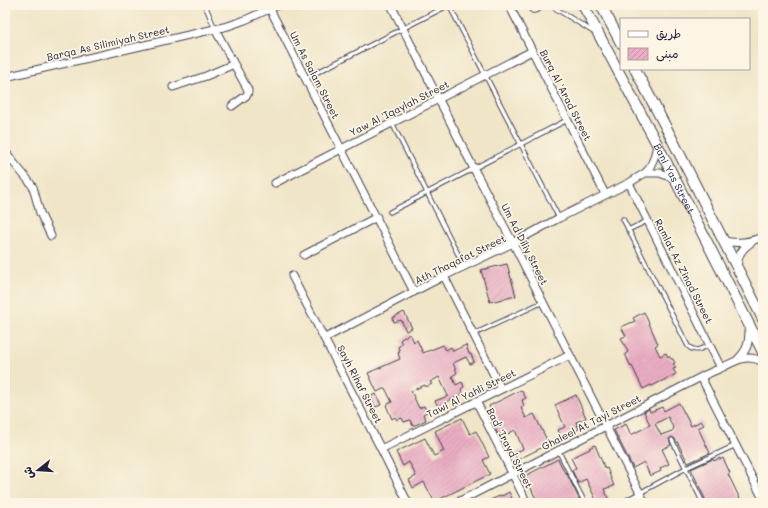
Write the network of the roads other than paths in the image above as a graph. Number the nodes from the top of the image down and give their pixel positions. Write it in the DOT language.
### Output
graph roads {
  1 [pos="205,5"];
  2 [pos="278,5"];
  3 [pos="391,5"];
  4 [pos="449,5"];
  5 [pos="509,5"];
  6 [pos="527,5"];
  7 [pos="543,5"];
  8 [pos="550,5"];
  9 [pos="583,5"];
  10 [pos="601,5"];
  11 [pos="269,7"];
  12 [pos="215,29"];
  13 [pos="403,29"];
  14 [pos="599,35"];
  15 [pos="620,41"];
  16 [pos="532,51"];
  17 [pos="234,64"];
  18 [pos="636,70"];
  19 [pos="485,75"];
  20 [pos="5,77"];
  21 [pos="306,78"];
  22 [pos="173,88"];
  23 [pos="438,99"];
  24 [pos="232,106"];
  25 [pos="567,120"];
  26 [pos="392,123"];
  27 [pos="521,144"];
  28 [pos="657,144"];
  29 [pos="341,149"];
  30 [pos="5,150"];
  31 [pos="474,168"];
  32 [pos="645,173"];
  33 [pos="675,179"];
  34 [pos="275,183"];
  35 [pos="629,183"];
  36 [pos="427,192"];
  37 [pos="605,194"];
  38 [pos="390,212"];
  39 [pos="377,217"];
  40 [pos="559,218"];
  41 [pos="623,218"];
  42 [pos="647,220"];
  43 [pos="628,230"];
  44 [pos="51,236"];
  45 [pos="763,237"];
  46 [pos="754,240"];
  47 [pos="724,241"];
  48 [pos="513,243"];
  49 [pos="304,255"];
  50 [pos="464,266"];
  51 [pos="737,268"];
  52 [pos="292,276"];
  53 [pos="444,276"];
  54 [pos="414,292"];
  55 [pos="544,302"];
  56 [pos="763,318"];
  57 [pos="748,324"];
  58 [pos="474,334"];
  59 [pos="325,338"];
  60 [pos="710,345"];
  61 [pos="763,352"];
  62 [pos="570,355"];
  63 [pos="737,360"];
  64 [pos="763,362"];
  65 [pos="721,368"];
  66 [pos="701,377"];
  67 [pos="501,389"];
  68 [pos="476,401"];
  69 [pos="606,426"];
  70 [pos="672,440"];
  71 [pos="736,446"];
  72 [pos="381,448"];
  73 [pos="558,450"];
  74 [pos="686,468"];
  75 [pos="512,474"];
  76 [pos="640,493"];
  77 [pos="763,499"];
  78 [pos="408,503"];
  79 [pos="457,503"];
  80 [pos="527,503"];
  81 [pos="585,503"];
  82 [pos="621,503"];
  83 [pos="646,503"];
  84 [pos="704,503"];
  1 -- 12 [label="lane"];
  2 -- 11 [label="street, Barqa As Silimiyah Street"];
  3 -- 13 [label="street, Um Ad Diliy Street"];
  4 -- 13 [label="lane"];
  4 -- 19 [label="lane"];
  5 -- 16 [label="street, Burq Al 'Arad Street"];
  6 -- 7 [label="lane"];
  8 -- 14 [label="lane"];
  9 -- 14 [label="main road, Bani Yas Street"];
  10 -- 15 [label="main road"];
  11 -- 12 [label="street, Barqa As Silimiyah Street"];
  11 -- 21 [label="street, Um As Salam Street"];
  12 -- 17 [label="street"];
  12 -- 20 [label="street, Barqa As Silimiyah Street"];
  13 -- 21 [label="lane"];
  13 -- 23 [label="street, Um Ad Diliy Street"];
  14 -- 28 [label="main road, Bani Yas Street"];
  16 -- 19 [label="street, Yaw Al 'Iqaylah Street"];
  16 -- 25 [label="street, Burq Al 'Arad Street"];
  17 -- 22 [label="street"];
  17 -- 24 [label="street"];
  18 -- 47 [label="main road, Bani Yas Street"];
  19 -- 23 [label="street, Yaw Al 'Iqaylah Street"];
  19 -- 27 [label="lane"];
  21 -- 29 [label="street, Um As Salam Street"];
  23 -- 26 [label="street, Yaw Al 'Iqaylah Street"];
  23 -- 31 [label="street, Um Ad Diliy Street"];
  25 -- 27 [label="lane"];
  25 -- 37 [label="street, Burq Al 'Arad Street"];
  26 -- 29 [label="street, Yaw Al 'Iqaylah Street"];
  26 -- 36 [label="lane"];
  27 -- 31 [label="lane"];
  27 -- 40 [label="lane"];
  28 -- 32 [label="street, Ath Thaqafat Street"];
  28 -- 33 [label="main road, Bani Yas Street"];
  29 -- 34 [label="street, Yaw Al 'Iqaylah Street"];
  29 -- 39 [label="street, Um As Salam Street"];
  30 -- 44 [label="street"];
  31 -- 36 [label="lane"];
  31 -- 48 [label="street, Um Ad Diliy Street"];
  32 -- 33 [label="street"];
  32 -- 35 [label="street, Ath Thaqafat Street"];
  33 -- 57 [label="main road, Bani Yas Street"];
  35 -- 37 [label="street, Ath Thaqafat Street"];
  35 -- 42 [label="street, Ramlat Az Zinad Street"];
  36 -- 38 [label="lane"];
  36 -- 50 [label="lane"];
  37 -- 40 [label="street, Ath Thaqafat Street"];
  39 -- 49 [label="street"];
  39 -- 54 [label="street, Um As Salam Street"];
  40 -- 48 [label="street, Ath Thaqafat Street"];
  41 -- 43 [label="lane"];
  42 -- 43 [label="lane"];
  42 -- 60 [label="street, Ramlat Az Zinad Street"];
  43 -- 60 [label="lane"];
  45 -- 46 [label="street"];
  46 -- 47 [label="street"];
  46 -- 51 [label="street"];
  47 -- 51 [label="main road, Bani Yas Street"];
  48 -- 50 [label="street, Ath Thaqafat Street"];
  48 -- 55 [label="street, Um Ad Diliy Street"];
  50 -- 53 [label="street, Ath Thaqafat Street"];
  51 -- 56 [label="main road, Bani Yas Street"];
  52 -- 59 [label="street, Sayh Rihaf Street"];
  53 -- 54 [label="street, Ath Thaqafat Street"];
  53 -- 58 [label="street"];
  54 -- 59 [label="street, Ath Thaqafat Street"];
  55 -- 58 [label="lane"];
  55 -- 62 [label="street, Um Ad Diliy Street"];
  57 -- 61 [label="main road, Bani Yas Street"];
  57 -- 63 [label="street"];
  58 -- 67 [label="street"];
  59 -- 72 [label="street, Sayh Rihaf Street"];
  60 -- 65 [label="street, Ramlat Az Zinad Street"];
  62 -- 67 [label="street, Tawi Al Yahli Street"];
  62 -- 69 [label="street, Um Ad Diliy Street"];
  63 -- 64 [label="street, Ghaleel At Tayi Street"];
  63 -- 65 [label="street, Ghaleel At Tayi Street"];
  65 -- 66 [label="street, Ghaleel At Tayi Street"];
  66 -- 69 [label="street, Ghaleel At Tayi Street"];
  66 -- 71 [label="street"];
  67 -- 68 [label="street, Tawi Al Yahli Street"];
  68 -- 72 [label="street, Tawi Al Yahli Street"];
  68 -- 75 [label="street, Bad' 'Irayd Street"];
  69 -- 73 [label="street, Ghaleel At Tayi Street"];
  69 -- 76 [label="street, Um Ad Diliy Street"];
  70 -- 74 [label="lane"];
  71 -- 74 [label="lane"];
  71 -- 77 [label="street"];
  72 -- 78 [label="street, Sayh Rihaf Street"];
  73 -- 75 [label="street, Ghaleel At Tayi Street"];
  73 -- 81 [label="lane"];
  74 -- 76 [label="lane"];
  74 -- 84 [label="lane"];
  75 -- 79 [label="street, Ghaleel At Tayi Street"];
  75 -- 80 [label="street, Bad' 'Irayd Street"];
  76 -- 82 [label="lane"];
  76 -- 83 [label="street, Um Ad Diliy Street"];
}
